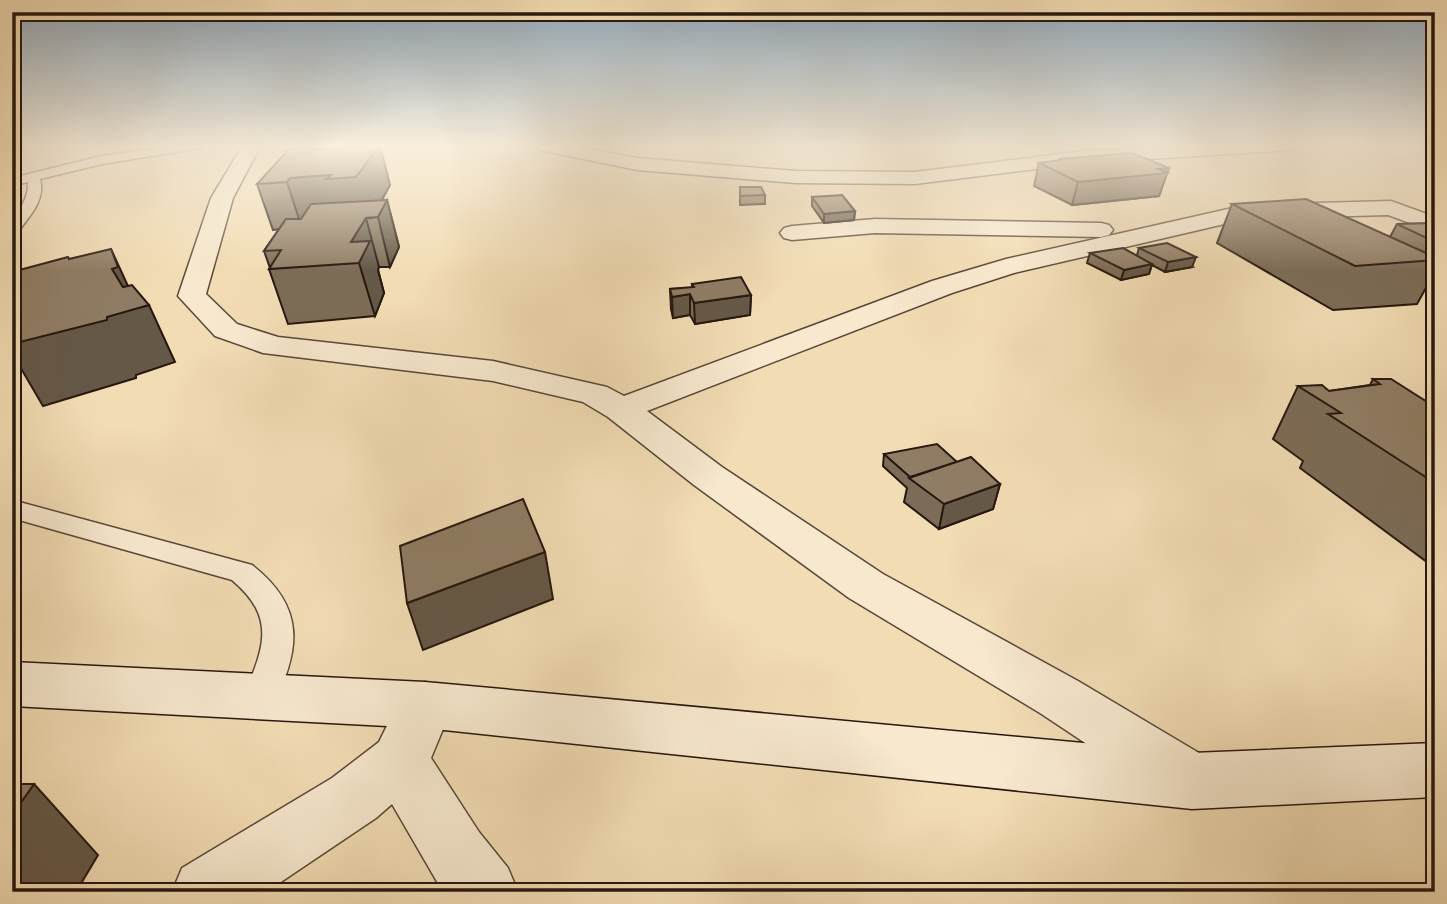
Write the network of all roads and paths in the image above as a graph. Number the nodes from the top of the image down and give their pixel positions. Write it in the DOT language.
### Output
graph roads {
  1 [pos="36,187"];
  2 [pos="227,187"];
  3 [pos="1435,206"];
  4 [pos="1391,208"];
  5 [pos="1435,225"];
  6 [pos="12,230"];
  7 [pos="792,233"];
  8 [pos="1159,233"];
  9 [pos="621,409"];
  10 [pos="12,509"];
  11 [pos="12,684"];
  12 [pos="260,697"];
  13 [pos="425,705"];
  14 [pos="400,761"];
  15 [pos="1435,770"];
  16 [pos="1192,781"];
  17 [pos="206,892"];
  18 [pos="484,892"];
  1 -- 6 [label="lane"];
  2 -- 9 [label="street"];
  3 -- 4 [label="street"];
  4 -- 5 [label="street"];
  4 -- 8 [label="street"];
  7 -- 8 [label="street"];
  8 -- 9 [label="street"];
  9 -- 16 [label="street"];
  10 -- 12 [label="lane"];
  11 -- 12 [label="street"];
  12 -- 13 [label="street"];
  13 -- 14 [label="street"];
  13 -- 16 [label="street"];
  14 -- 17 [label="street"];
  14 -- 18 [label="street"];
  15 -- 16 [label="street"];
}
